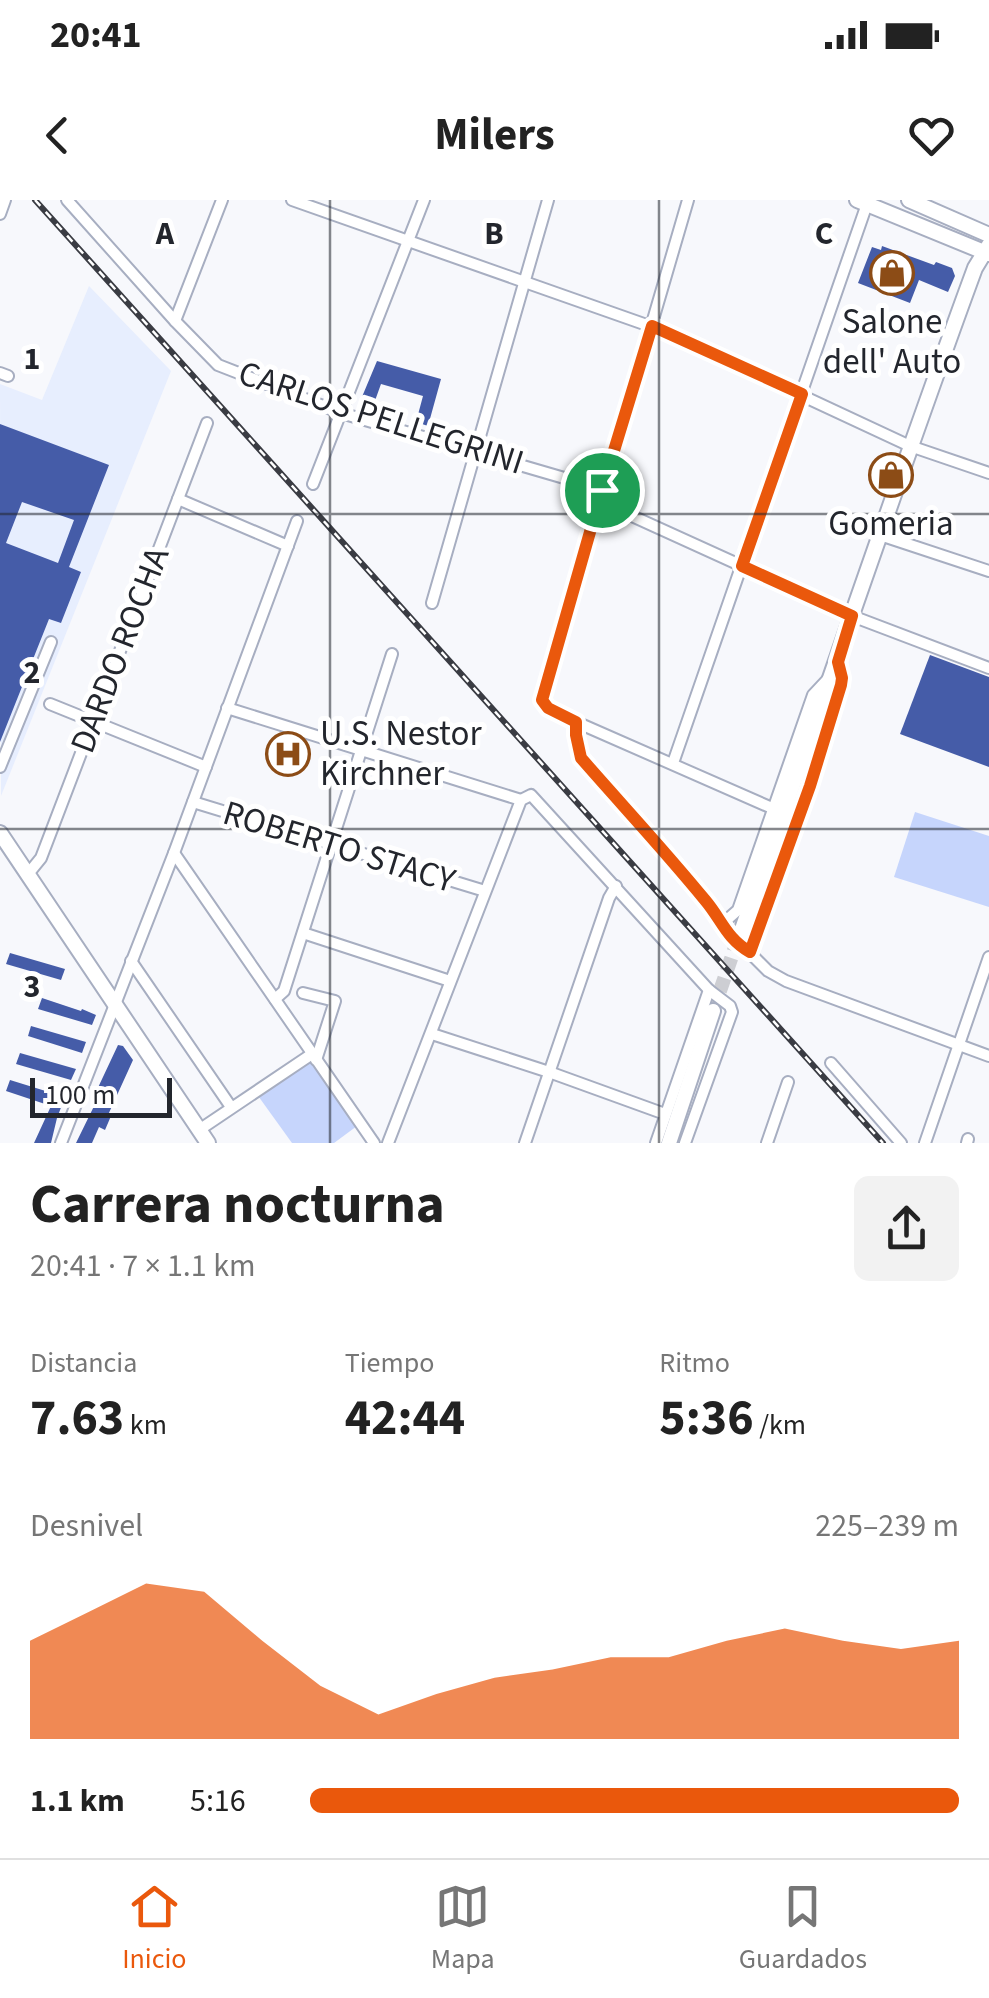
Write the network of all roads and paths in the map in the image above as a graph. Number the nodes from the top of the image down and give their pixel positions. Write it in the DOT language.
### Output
graph roads {
  1 [pos="5,200"];
  2 [pos="66,200"];
  3 [pos="222,200"];
  4 [pos="292,200"];
  5 [pos="424,200"];
  6 [pos="548,200"];
  7 [pos="688,200"];
  8 [pos="909,200"];
  9 [pos="862,202"];
  10 [pos="0,214"];
  11 [pos="989,235"];
  12 [pos="408,239"];
  13 [pos="987,250"];
  14 [pos="523,280"];
  15 [pos="175,321"];
  16 [pos="652,326"];
  17 [pos="802,394"];
  18 [pos="341,413"];
  19 [pos="207,423"];
  20 [pos="910,446"];
  21 [pos="476,451"];
  22 [pos="989,473"];
  23 [pos="313,484"];
  24 [pos="601,495"];
  25 [pos="178,499"];
  26 [pos="297,522"];
  27 [pos="880,535"];
  28 [pos="288,546"];
  29 [pos="742,566"];
  30 [pos="989,571"];
  31 [pos="432,603"];
  32 [pos="852,616"];
  33 [pos="51,642"];
  34 [pos="392,654"];
  35 [pos="835,668"];
  36 [pos="989,668"];
  37 [pos="50,704"];
  38 [pos="226,708"];
  39 [pos="92,722"];
  40 [pos="576,726"];
  41 [pos="359,751"];
  42 [pos="674,763"];
  43 [pos="0,767"];
  44 [pos="206,767"];
  45 [pos="521,800"];
  46 [pos="193,802"];
  47 [pos="772,808"];
  48 [pos="0,833"];
  49 [pos="330,844"];
  50 [pos="174,852"];
  51 [pos="28,874"];
  52 [pos="616,886"];
  53 [pos="484,891"];
  54 [pos="721,925"];
  55 [pos="302,933"];
  56 [pos="740,939"];
  57 [pos="750,952"];
  58 [pos="989,957"];
  59 [pos="131,961"];
  60 [pos="450,981"];
  61 [pos="709,990"];
  62 [pos="303,993"];
  63 [pos="275,999"];
  64 [pos="114,1004"];
  65 [pos="717,1006"];
  66 [pos="432,1034"];
  67 [pos="960,1045"];
  68 [pos="989,1056"];
  69 [pos="314,1057"];
  70 [pos="831,1063"];
  71 [pos="549,1072"];
  72 [pos="788,1082"];
  73 [pos="231,1107"];
  74 [pos="665,1114"];
  75 [pos="204,1136"];
  76 [pos="61,1143"];
  77 [pos="374,1143"];
  78 [pos="388,1143"];
  79 [pos="525,1143"];
  80 [pos="656,1143"];
  81 [pos="670,1143"];
  82 [pos="685,1143"];
  83 [pos="766,1143"];
  84 [pos="901,1143"];
  85 [pos="924,1143"];
  1 -- 10 [label="street"];
  2 -- 15 [label="street, CARLOS PELLEGRINI"];
  3 -- 15 [label="street"];
  4 -- 12 [label="street"];
  5 -- 12 [label="street"];
  6 -- 14 [label="street"];
  7 -- 16 [label="street"];
  8 -- 11 [label="main road"];
  9 -- 13 [label="main road"];
  9 -- 17 [label="street"];
  12 -- 14 [label="street"];
  12 -- 18 [label="street"];
  13 -- 20 [label="main road"];
  14 -- 16 [label="street"];
  14 -- 21 [label="street"];
  15 -- 18 [label="street, CARLOS PELLEGRINI"];
  16 -- 17 [label="street"];
  16 -- 24 [label="street"];
  17 -- 20 [label="street"];
  17 -- 29 [label="street"];
  18 -- 21 [label="street, CARLOS PELLEGRINI"];
  18 -- 23 [label="street"];
  19 -- 25 [label="street, DARDO ROCHA"];
  20 -- 22 [label="street"];
  20 -- 27 [label="main road"];
  21 -- 24 [label="street, CARLOS PELLEGRINI"];
  21 -- 31 [label="street"];
  24 -- 29 [label="street, CARLOS PELLEGRINI"];
  24 -- 40 [label="street"];
  25 -- 28 [label="street"];
  25 -- 39 [label="street, DARDO ROCHA"];
  26 -- 28 [label="street"];
  27 -- 30 [label="street"];
  27 -- 32 [label="main road"];
  28 -- 38 [label="street"];
  29 -- 32 [label="street, CARLOS PELLEGRINI"];
  29 -- 42 [label="street"];
  32 -- 35 [label="main road"];
  32 -- 36 [label="street, CARLOS PELLEGRINI"];
  33 -- 43 [label="street"];
  34 -- 41 [label="street"];
  35 -- 47 [label="street"];
  35 -- 56 [label="main road"];
  35 -- 57 [label="street"];
  37 -- 39 [label="street, ROBERTO STACY"];
  38 -- 41 [label="street"];
  38 -- 44 [label="street"];
  39 -- 44 [label="street, ROBERTO STACY"];
  39 -- 51 [label="street, DARDO ROCHA"];
  40 -- 42 [label="street"];
  40 -- 54 [label="street"];
  41 -- 45 [label="street"];
  41 -- 49 [label="street"];
  42 -- 47 [label="street"];
  44 -- 46 [label="street"];
  45 -- 52 [label="street"];
  45 -- 53 [label="street"];
  46 -- 49 [label="street, ROBERTO STACY"];
  46 -- 50 [label="street"];
  47 -- 54 [label="street"];
  48 -- 51 [label="main road"];
  49 -- 53 [label="street, ROBERTO STACY"];
  49 -- 55 [label="street"];
  50 -- 59 [label="street"];
  50 -- 63 [label="street"];
  51 -- 64 [label="main road"];
  52 -- 61 [label="street"];
  52 -- 71 [label="street"];
  53 -- 60 [label="street"];
  54 -- 56 [label="street"];
  55 -- 60 [label="street"];
  55 -- 63 [label="street"];
  56 -- 57 [label="street"];
  57 -- 67 [label="street"];
  58 -- 67 [label="street"];
  59 -- 64 [label="street"];
  59 -- 73 [label="street"];
  60 -- 66 [label="street"];
  61 -- 65 [label="street"];
  61 -- 74 [label="street"];
  62 -- 69 [label="street"];
  63 -- 69 [label="street"];
  64 -- 75 [label="main road"];
  64 -- 76 [label="street"];
  65 -- 81 [label="main road"];
  65 -- 82 [label="street"];
  66 -- 71 [label="street"];
  66 -- 78 [label="street"];
  67 -- 68 [label="street"];
  67 -- 85 [label="street"];
  69 -- 73 [label="street"];
  69 -- 77 [label="street"];
  70 -- 84 [label="street"];
  71 -- 74 [label="street"];
  71 -- 79 [label="street"];
  72 -- 83 [label="street"];
  73 -- 75 [label="street"];
  74 -- 80 [label="street"];
}
